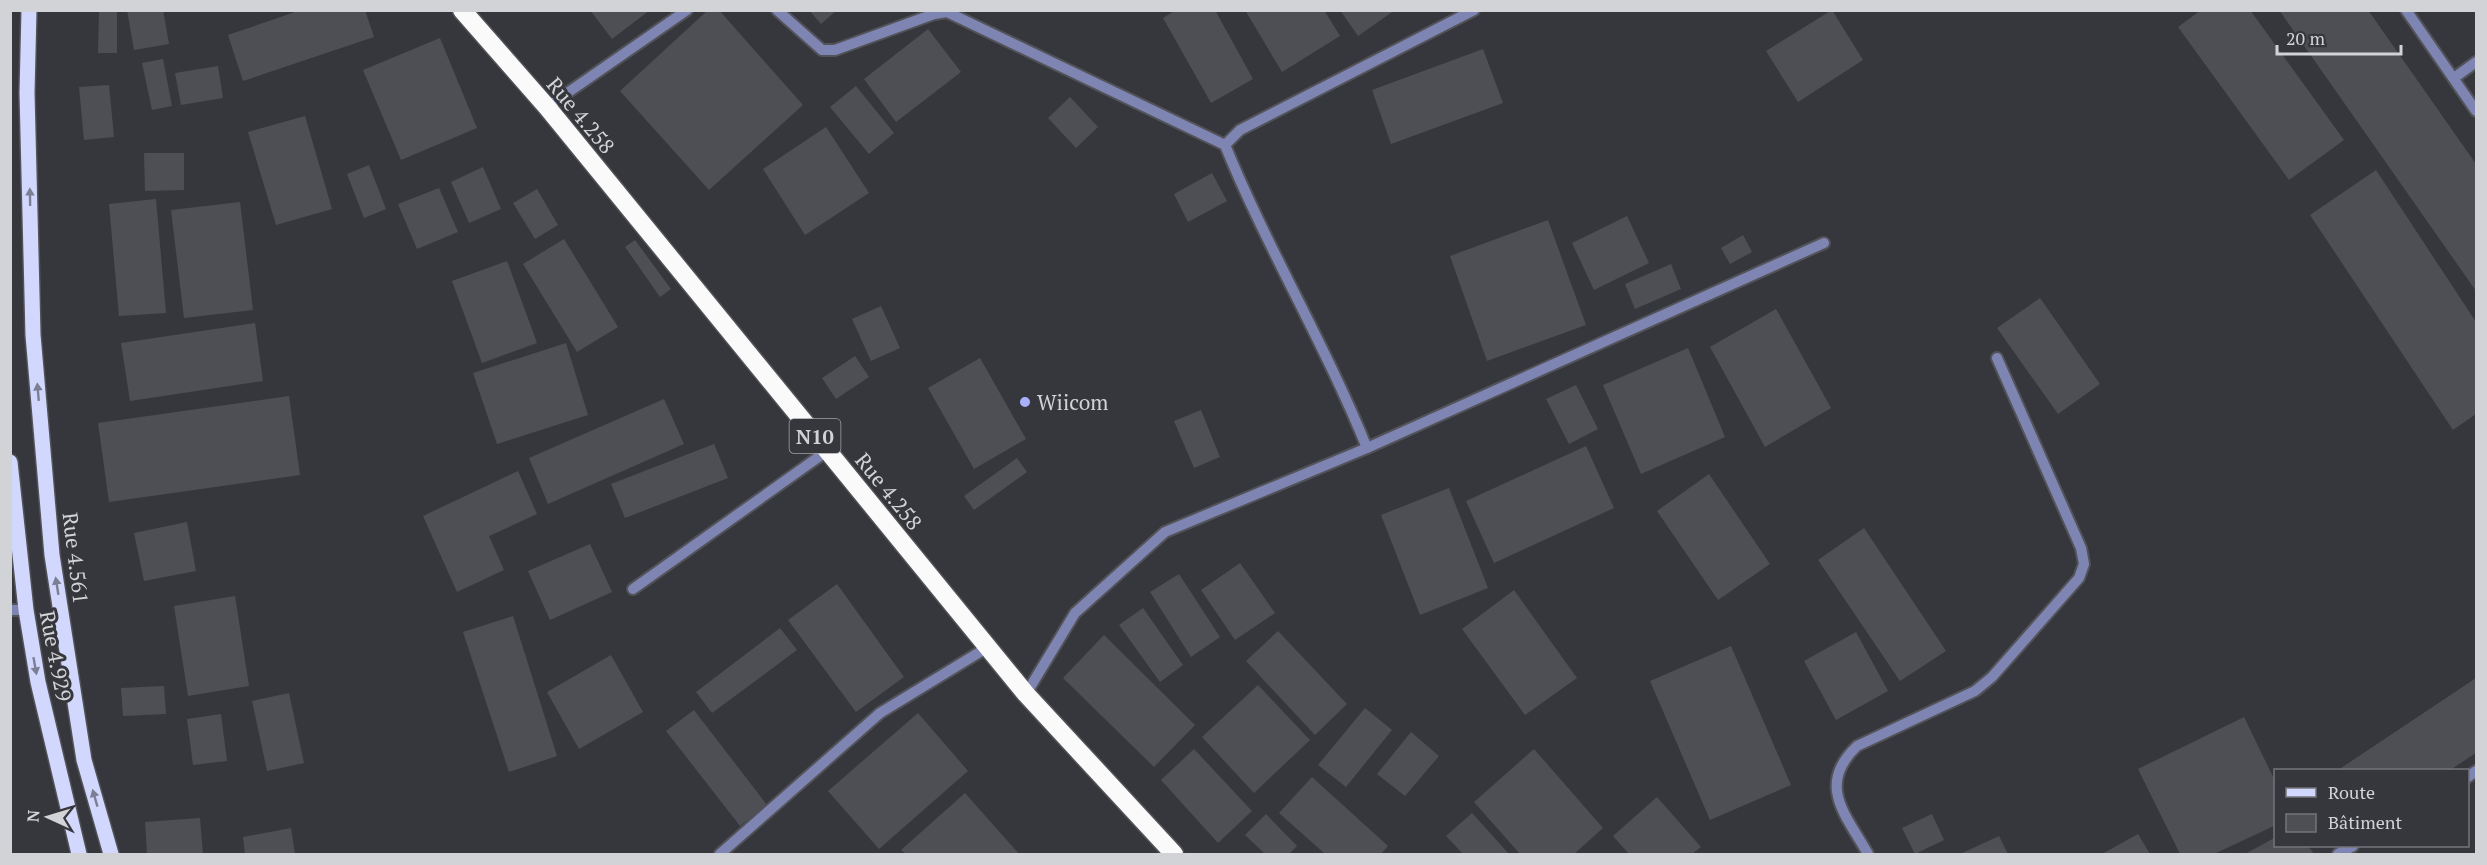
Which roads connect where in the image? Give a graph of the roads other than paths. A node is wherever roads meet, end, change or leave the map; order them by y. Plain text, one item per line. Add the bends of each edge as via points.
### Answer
1 (29, 10) edge
2 (687, 10) edge
3 (777, 10) edge
4 (1474, 10) edge
5 (2406, 10) edge
6 (468, 13) edge
7 (2476, 62) edge
8 (2454, 78) junction
9 (547, 107) junction
10 (2476, 111) edge
11 (1225, 145) junction
12 (1824, 243) dead end
13 (1997, 358) dead end
14 (1367, 448) junction
15 (827, 451) junction
16 (10, 462) edge
17 (633, 589) dead end
18 (18, 610) edge
19 (988, 647) junction
20 (1026, 694) junction
21 (2351, 847) edge
22 (79, 855) edge
23 (111, 855) edge
24 (720, 855) edge
25 (1174, 855) edge
26 (1868, 855) edge
27 (2338, 855) edge

23 -> 1 main road, Rue 4.561 via 84,760 52,555 33,335
2 - 9 street
3 - 11 street via 822,50 835,50 947,12
4 - 11 street via 1240,130
5 - 8 street
6 - 9 highway, Rue 4.258 / N10
7 - 8 street
8 - 10 street
9 - 15 highway, Rue 4.258 / N10
11 - 14 street via 1276,260 1346,396
12 - 14 street
13 - 26 street via 2084,564 2079,578 1984,684 1857,746 1842,760 1835,783 1840,804
14 - 20 street via 1165,532 1076,613
15 - 17 street
15 - 19 highway, Rue 4.258 / N10
16 - 18 main road, Rue 4.929
18 -> 22 main road, Rue 4.929
19 - 20 highway, Rue 4.258 / N10
19 - 24 street via 880,713
20 - 25 highway, Rue 4.258 / N10
21 - 27 street

